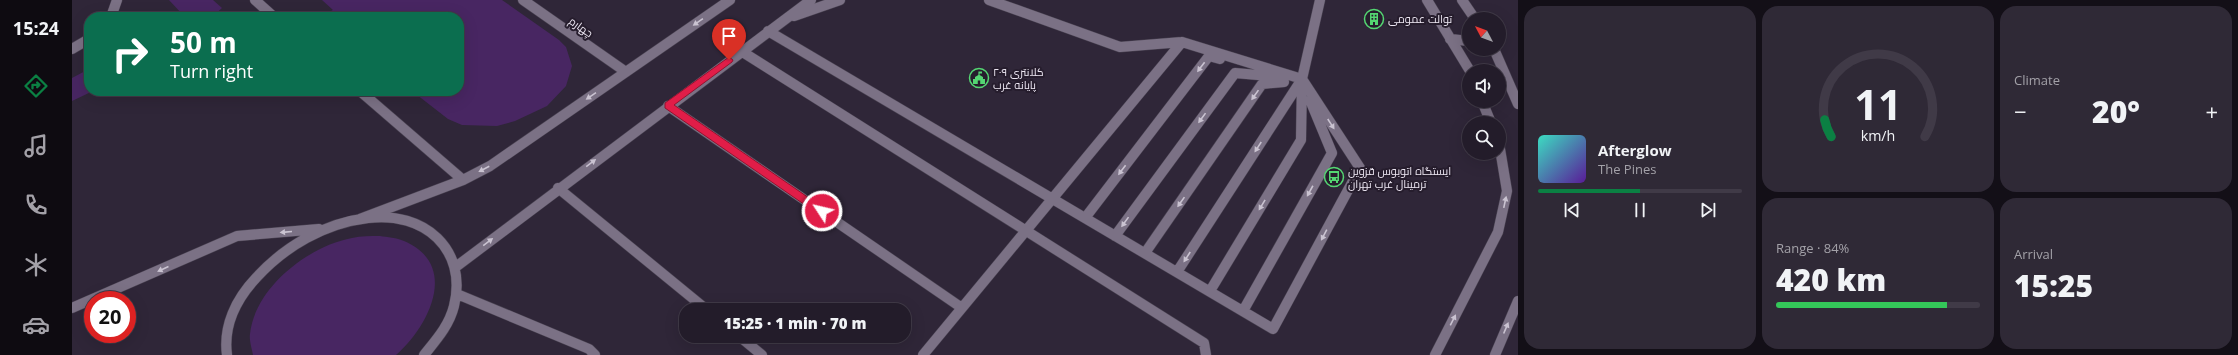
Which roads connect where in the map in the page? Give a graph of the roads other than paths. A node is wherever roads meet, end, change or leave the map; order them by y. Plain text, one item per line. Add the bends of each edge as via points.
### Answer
1 (117, 0) edge
2 (255, 0) edge
3 (523, 0) edge
4 (730, 0) edge
5 (811, 0) edge
6 (840, 0) edge
7 (989, 0) edge
8 (1320, 0) edge
9 (1426, 0) edge
10 (1462, 0) edge
11 (113, 12) edge
12 (268, 12) edge
13 (1470, 12) edge
14 (783, 20) junction
15 (768, 31) junction
16 (1450, 39) junction
17 (1462, 40) edge
18 (84, 42) edge
19 (1182, 42) junction
20 (72, 50) edge
21 (741, 51) junction
22 (1497, 56) edge
23 (1466, 64) edge
24 (626, 72) junction
25 (1302, 79) junction
26 (366, 96) edge
27 (1518, 104) edge
28 (668, 106) junction
29 (1502, 160) edge
30 (463, 180) junction
31 (558, 188) junction
32 (1052, 199) junction
33 (1085, 218) junction
34 (360, 219) junction
35 (325, 229) junction
36 (1026, 230) junction
37 (1115, 236) junction
38 (1145, 253) junction
39 (456, 266) junction
40 (1177, 272) junction
41 (1210, 291) junction
42 (457, 294) junction
43 (1518, 301) edge
44 (698, 303) edge
45 (72, 308) edge
46 (962, 308) junction
47 (1243, 311) junction
48 (747, 343) edge
49 (227, 355) edge
50 (424, 355) edge
51 (595, 355) edge
52 (762, 355) edge
53 (923, 355) edge
54 (1206, 355) edge
55 (1435, 355) edge
56 (1495, 355) edge

1 - 11 lane
2 - 12 lane
3 - 24 lane, چهارم
4 -> 24 lane
5 - 14 lane
6 - 14 lane
7 - 19 lane via 1120,47
8 - 25 lane
9 - 16 lane
10 - 13 lane
14 - 15 lane
15 - 21 lane
15 - 32 lane
16 - 17 lane
16 - 23 lane
18 - 20 lane
19 - 25 lane
19 - 32 lane
21 - 28 lane
21 - 36 lane
22 - 27 lane
24 -> 30 lane via 490,166
25 -> 33 lane via 1209,56
25 -> 37 lane via 1234,73
25 -> 38 lane via 1262,84
25 -> 40 lane
25 -> 41 lane via 1301,140
25 -> 47 lane via 1332,153
25 -> 47 lane via 1360,168 1273,329
26 - 30 lane
31 -> 28 lane
28 - 46 lane
55 -> 29 lane via 1498,232 1507,191
30 - 34 lane
39 -> 31 lane
31 - 44 lane
32 - 33 lane
32 - 36 lane
33 - 37 lane
34 - 35 lane
34 - 39 lane via 394,218 423,226 444,242
35 -> 45 lane via 237,236
35 - 49 lane via 290,247 260,272 238,302 226,334
36 - 46 lane
36 - 54 lane via 1204,343
37 - 38 lane
38 - 40 lane
39 - 42 lane
40 - 41 lane
41 - 47 lane
42 - 50 lane via 446,326
42 - 51 lane via 589,349
56 -> 43 lane
46 - 53 lane
48 - 52 lane

